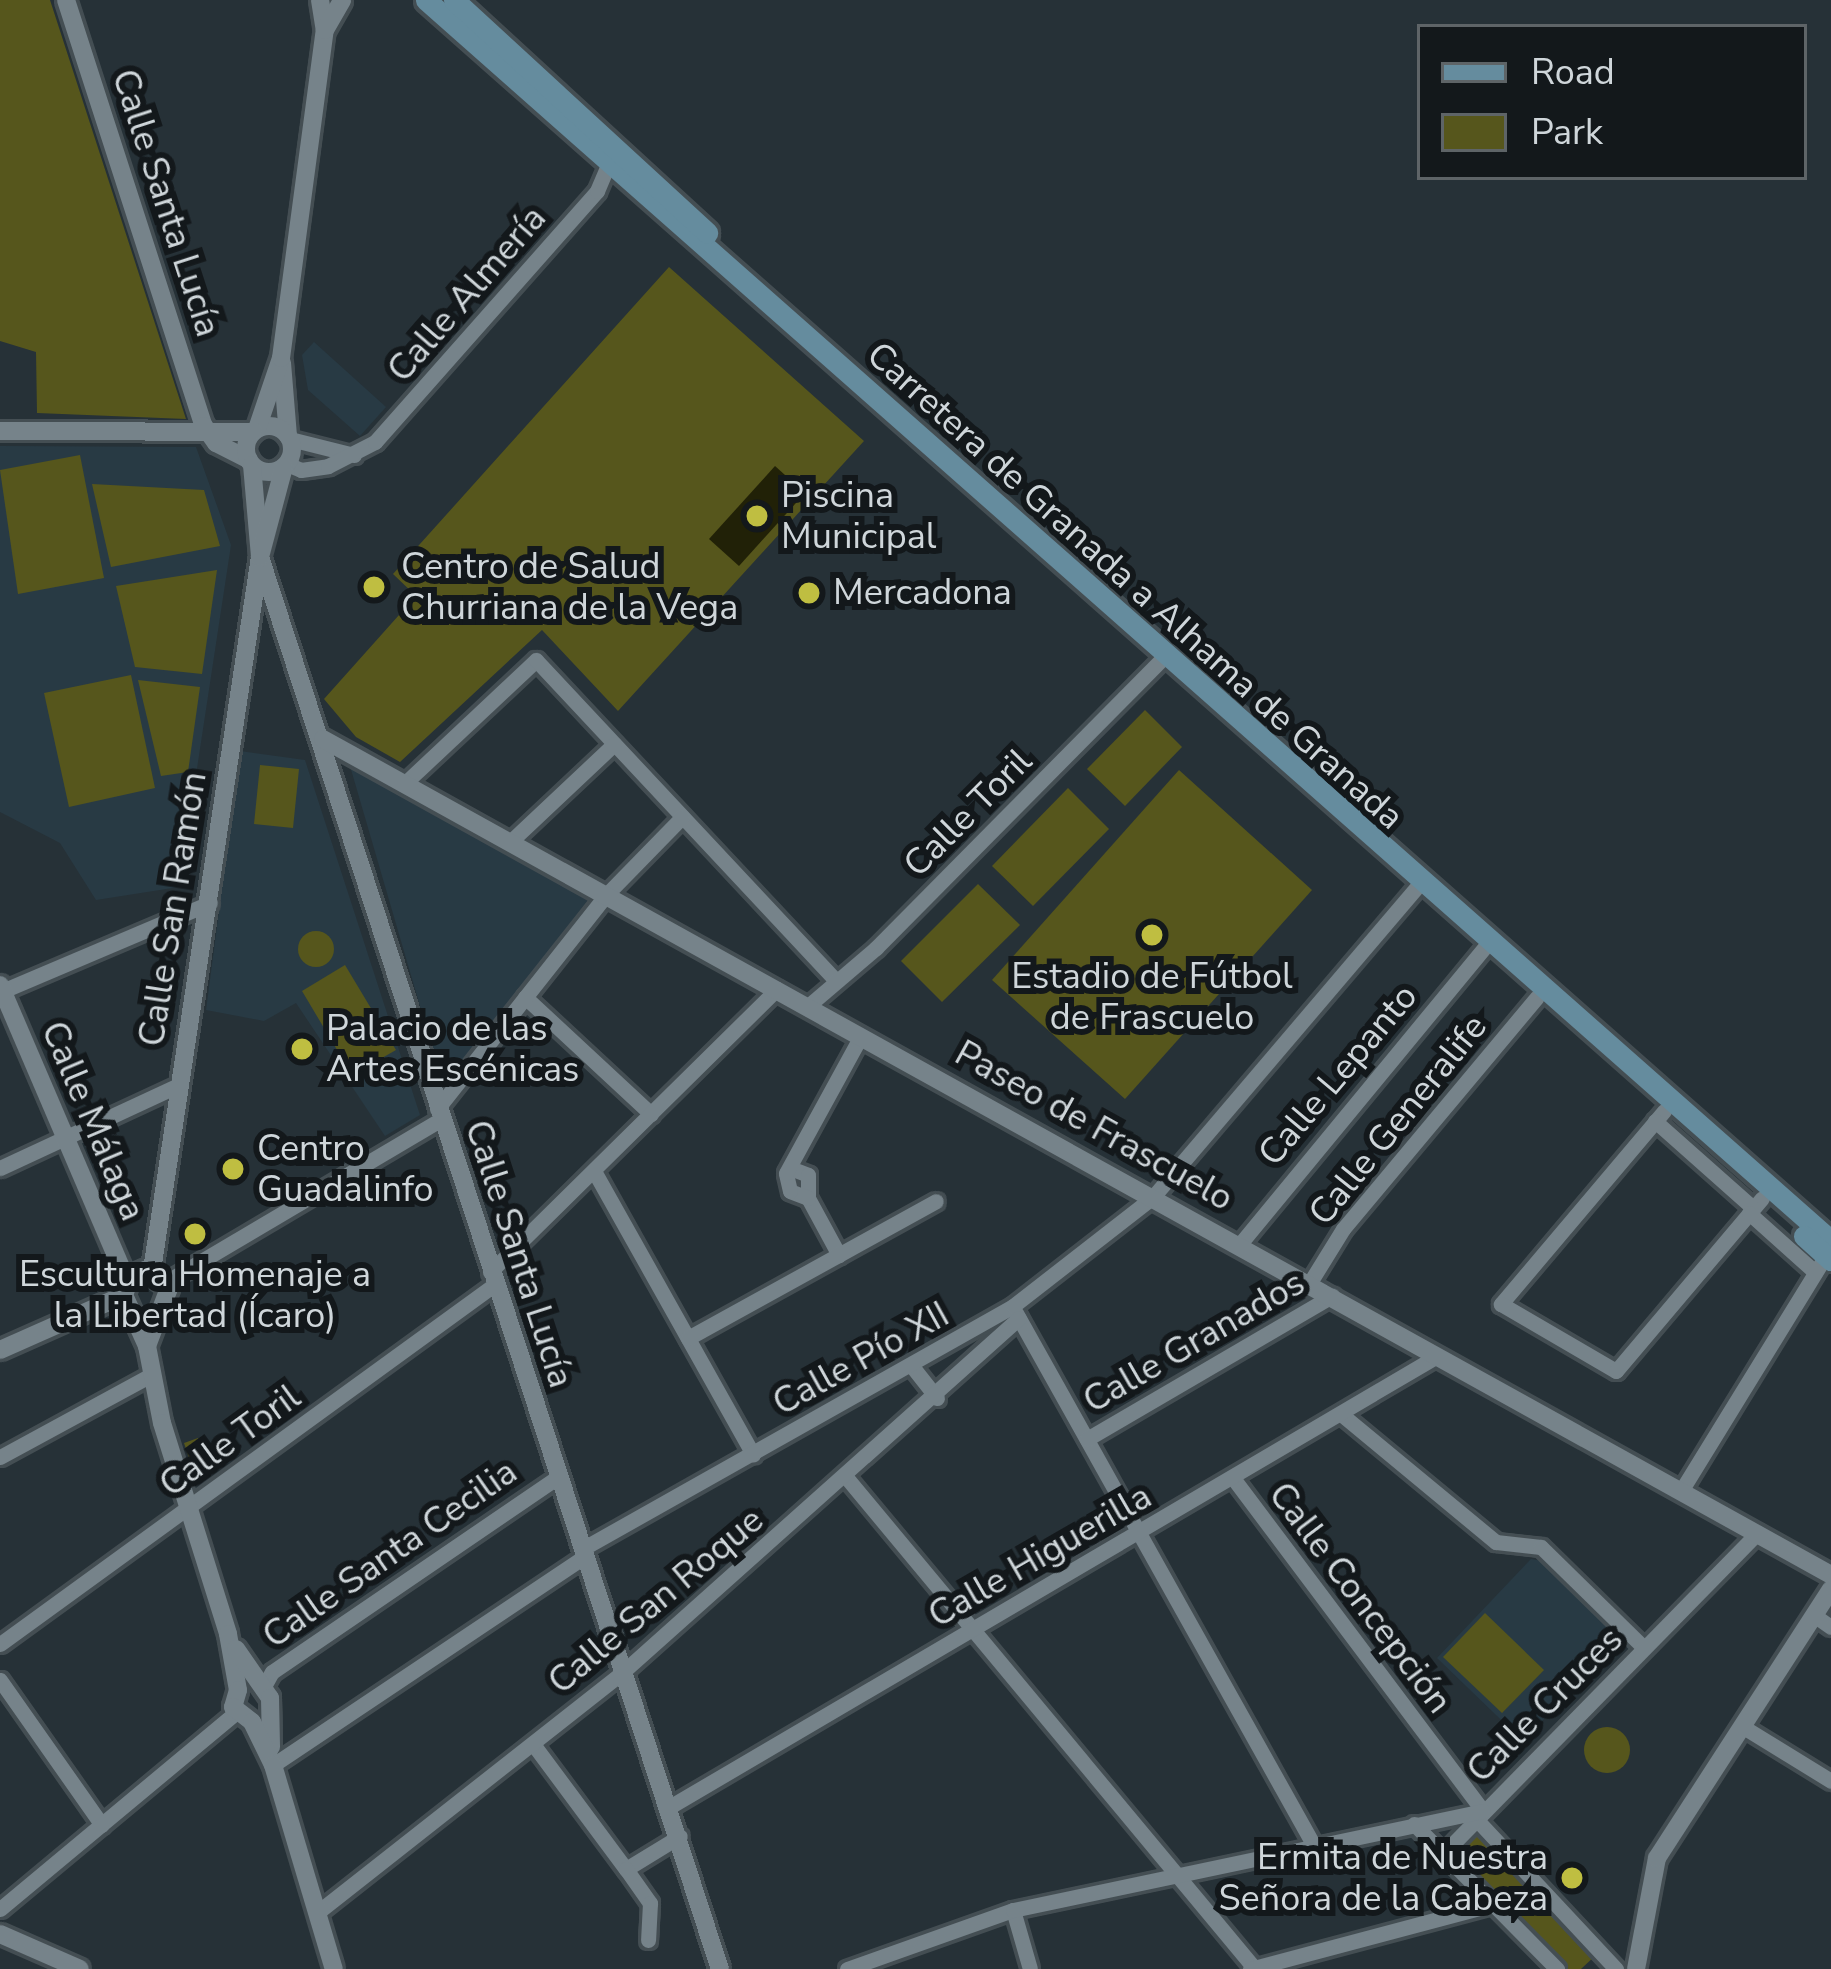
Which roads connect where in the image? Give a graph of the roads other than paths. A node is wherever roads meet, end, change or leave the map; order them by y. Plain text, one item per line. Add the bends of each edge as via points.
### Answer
1 (65, 0) edge
2 (320, 0) edge
3 (342, 0) edge
4 (426, 0) edge
5 (454, 0) edge
6 (325, 30) junction
7 (609, 163) junction
8 (772, 304) junction
9 (281, 358) junction
10 (204, 426) junction
11 (0, 431) edge
12 (255, 431) junction
13 (289, 437) junction
14 (357, 456) junction
15 (250, 462) junction
16 (286, 465) junction
17 (260, 557) junction
18 (1165, 656) junction
19 (323, 739) junction
20 (614, 744) junction
21 (404, 784) junction
22 (682, 818) junction
23 (510, 842) junction
24 (1419, 885) junction
25 (606, 895) junction
26 (210, 903) junction
27 (1454, 916) junction
28 (1484, 948) junction
29 (836, 981) junction
30 (777, 989) junction
31 (1, 990) edge
32 (1537, 997) junction
33 (525, 998) junction
34 (808, 1006) junction
35 (861, 1036) junction
36 (179, 1085) junction
37 (438, 1114) junction
38 (651, 1114) junction
39 (1660, 1116) junction
40 (61, 1139) junction
41 (1715, 1140) junction
42 (0, 1168) edge
43 (594, 1171) junction
44 (1153, 1197) junction
45 (936, 1201) dead end
46 (1755, 1206) junction
47 (1240, 1244) junction
48 (839, 1255) junction
49 (1826, 1257) edge
50 (159, 1276) junction
51 (492, 1279) junction
52 (1310, 1284) junction
53 (128, 1296) junction
54 (1332, 1296) junction
55 (157, 1312) junction
56 (1016, 1312) junction
57 (688, 1338) junction
58 (147, 1346) junction
59 (0, 1351) edge
60 (1437, 1356) junction
61 (911, 1365) junction
62 (151, 1375) junction
63 (937, 1398) junction
64 (1341, 1414) junction
65 (1087, 1439) junction
66 (753, 1454) junction
67 (0, 1457) edge
68 (558, 1477) junction
69 (846, 1478) junction
70 (1232, 1478) junction
71 (1682, 1491) junction
72 (187, 1510) junction
73 (1139, 1533) junction
74 (1757, 1533) junction
75 (583, 1553) junction
76 (1831, 1576) edge
77 (1831, 1588) edge
78 (1823, 1621) edge
79 (974, 1630) junction
80 (228, 1634) junction
81 (0, 1644) edge
82 (1644, 1648) junction
83 (625, 1670) junction
84 (0, 1680) edge
85 (261, 1687) junction
86 (238, 1690) junction
87 (251, 1717) junction
88 (1745, 1727) junction
89 (533, 1744) junction
90 (273, 1766) junction
91 (1831, 1781) edge
92 (671, 1806) junction
93 (1480, 1816) junction
94 (1414, 1824) junction
95 (102, 1825) junction
96 (680, 1836) junction
97 (1313, 1844) junction
98 (1444, 1853) junction
99 (626, 1869) junction
100 (1177, 1874) junction
101 (1494, 1904) junction
102 (0, 1909) edge
103 (1013, 1910) junction
104 (318, 1912) junction
105 (0, 1934) edge
106 (648, 1940) dead end
107 (80, 1969) edge
108 (334, 1969) edge
109 (720, 1969) edge
110 (847, 1969) edge
111 (1030, 1969) edge
112 (1253, 1969) edge
113 (1557, 1969) edge
114 (1616, 1969) edge
115 (1637, 1969) edge

1 - 10 street, Calle Santa Lucía
2 - 6 street
3 - 6 street
4 - 7 main road, Carretera de Granada a Alhama de Granada
5 - 8 main road, Carretera de Granada a Alhama de Granada via 640,169
6 - 9 street
7 - 8 main road, Carretera de Granada a Alhama de Granada
7 - 14 street, Calle Almería via 597,191
8 - 18 main road, Carretera de Granada a Alhama de Granada
9 - 12 street
9 - 13 street
10 - 11 street
10 - 12 street
10 - 15 street
12 - 13 street
12 - 15 street, Calle San Ramón
13 - 14 street
13 - 16 street, Calle San Ramón
14 - 16 street, Calle Almería via 301,470
15 - 16 street via 267,472
15 - 17 street, Calle San Ramón
16 - 17 street, Calle San Ramón
17 - 19 street, Calle Santa Lucía
17 - 26 street, Calle San Ramón
18 - 24 main road, Carretera de Granada a Alhama de Granada
18 - 29 street, Calle Toril
19 - 21 street, Paseo de Frascuelo
19 - 37 street, Calle Santa Lucía
20 - 21 street via 536,660
20 - 22 street
20 - 23 street
21 - 23 street, Paseo de Frascuelo
22 - 25 street
22 - 29 street
23 - 25 street, Paseo de Frascuelo
24 - 27 main road, Carretera de Granada a Alhama de Granada
24 - 44 street, Calle Pío XII
25 - 30 street, Paseo de Frascuelo
25 - 33 street
26 - 31 street
26 - 36 street, Calle San Ramón
27 - 28 main road, Carretera de Granada a Alhama de Granada
27 - 41 main road, Carretera de Granada a Alhama de Granada
28 - 32 main road, Carretera de Granada a Alhama de Granada
28 - 47 street, Calle Lepanto
29 - 34 street, Calle Toril
30 - 34 street, Paseo de Frascuelo
30 - 38 street, Calle Toril
31 - 40 street, Calle Málaga
32 - 39 main road, Carretera de Granada a Alhama de Granada
32 - 52 street, Calle Generalife via 1343,1229
33 - 37 street
33 - 38 street
34 - 35 street, Paseo de Frascuelo
35 - 44 street, Paseo de Frascuelo
35 - 48 street via 790,1168 790,1192 808,1198
36 - 40 street
36 - 50 street, Calle San Ramón
37 - 50 street
37 - 51 street, Calle Santa Lucía
38 - 43 street, Calle Toril
39 - 41 main road
39 - 46 main road, Carretera de Granada a Alhama de Granada
39 - 46 street via 1501,1304 1616,1371
40 - 42 street
40 - 53 street, Calle Málaga
41 - 49 main road, Carretera de Granada a Alhama de Granada
43 - 51 street, Calle Toril
43 - 57 street
44 - 47 street, Paseo de Frascuelo
44 - 56 street, Calle Pío XII
45 - 48 street
46 - 49 main road, Carretera de Granada a Alhama de Granada
47 - 52 street, Paseo de Frascuelo
48 - 57 street
49 - 71 street
50 - 53 street
50 - 55 street, Calle San Ramón via 169,1295
51 - 68 street, Calle Santa Lucía
51 - 72 street, Calle Toril
52 - 54 street, Paseo de Frascuelo
53 - 55 street
53 - 58 street
53 - 59 street
54 - 60 street, Paseo de Frascuelo
54 - 65 street, Calle Granados
55 - 58 street
56 - 61 street, Calle Pío XII
56 - 63 street, Calle San Roque
56 - 65 street
57 - 66 street
58 - 62 street
60 - 64 street, Calle Higuerilla
60 - 71 street, Paseo de Frascuelo
61 - 63 street
61 - 66 street, Calle Pío XII
62 - 67 street
62 - 72 street
63 - 69 street, Calle San Roque
64 - 70 street, Calle Higuerilla
64 - 82 street via 1496,1542 1541,1547
65 - 73 street
66 - 75 street, Calle Pío XII
68 - 75 street, Calle Santa Lucía
68 - 85 street, Calle Santa Cecilia
69 - 79 street
69 - 83 street, Calle San Roque
70 - 73 street, Calle Higuerilla
70 - 93 street, Calle Concepción
71 - 74 street, Paseo de Frascuelo
72 - 80 street
72 - 81 street, Calle Toril
73 - 79 street, Calle Higuerilla
73 - 97 street
74 - 76 street, Paseo de Frascuelo
74 - 82 street, Calle Cruces
75 - 83 street, Calle Santa Lucía
75 - 90 street, Calle Pío XII
77 - 78 street
78 - 88 street
79 - 92 street, Calle Higuerilla
79 - 100 street
80 - 85 street
80 - 86 street
82 - 93 street, Calle Cruces
83 - 89 street, Calle San Roque
83 - 92 street, Calle Santa Lucía
84 - 95 street
85 - 86 street
85 - 87 street
86 - 87 street
87 - 90 street
87 - 95 street
88 - 91 street
88 - 115 street via 1658,1858
89 - 99 street
89 - 104 street, Calle San Roque
90 - 104 street
92 - 96 street, Calle Santa Lucía
93 - 94 street, Calle Cruces
93 - 98 street
93 - 114 street, Calle Concepción
94 - 97 street, Calle Cruces
94 - 98 street
95 - 102 street
96 - 99 street
96 - 109 street, Calle Santa Lucía
97 - 100 street, Calle Cruces
98 - 101 street
99 - 106 street via 650,1904
100 - 103 street, Calle Cruces
100 - 112 street
101 - 112 street
101 - 113 street
103 - 110 street, Calle Cruces
103 - 111 street
104 - 108 street
105 - 107 street

